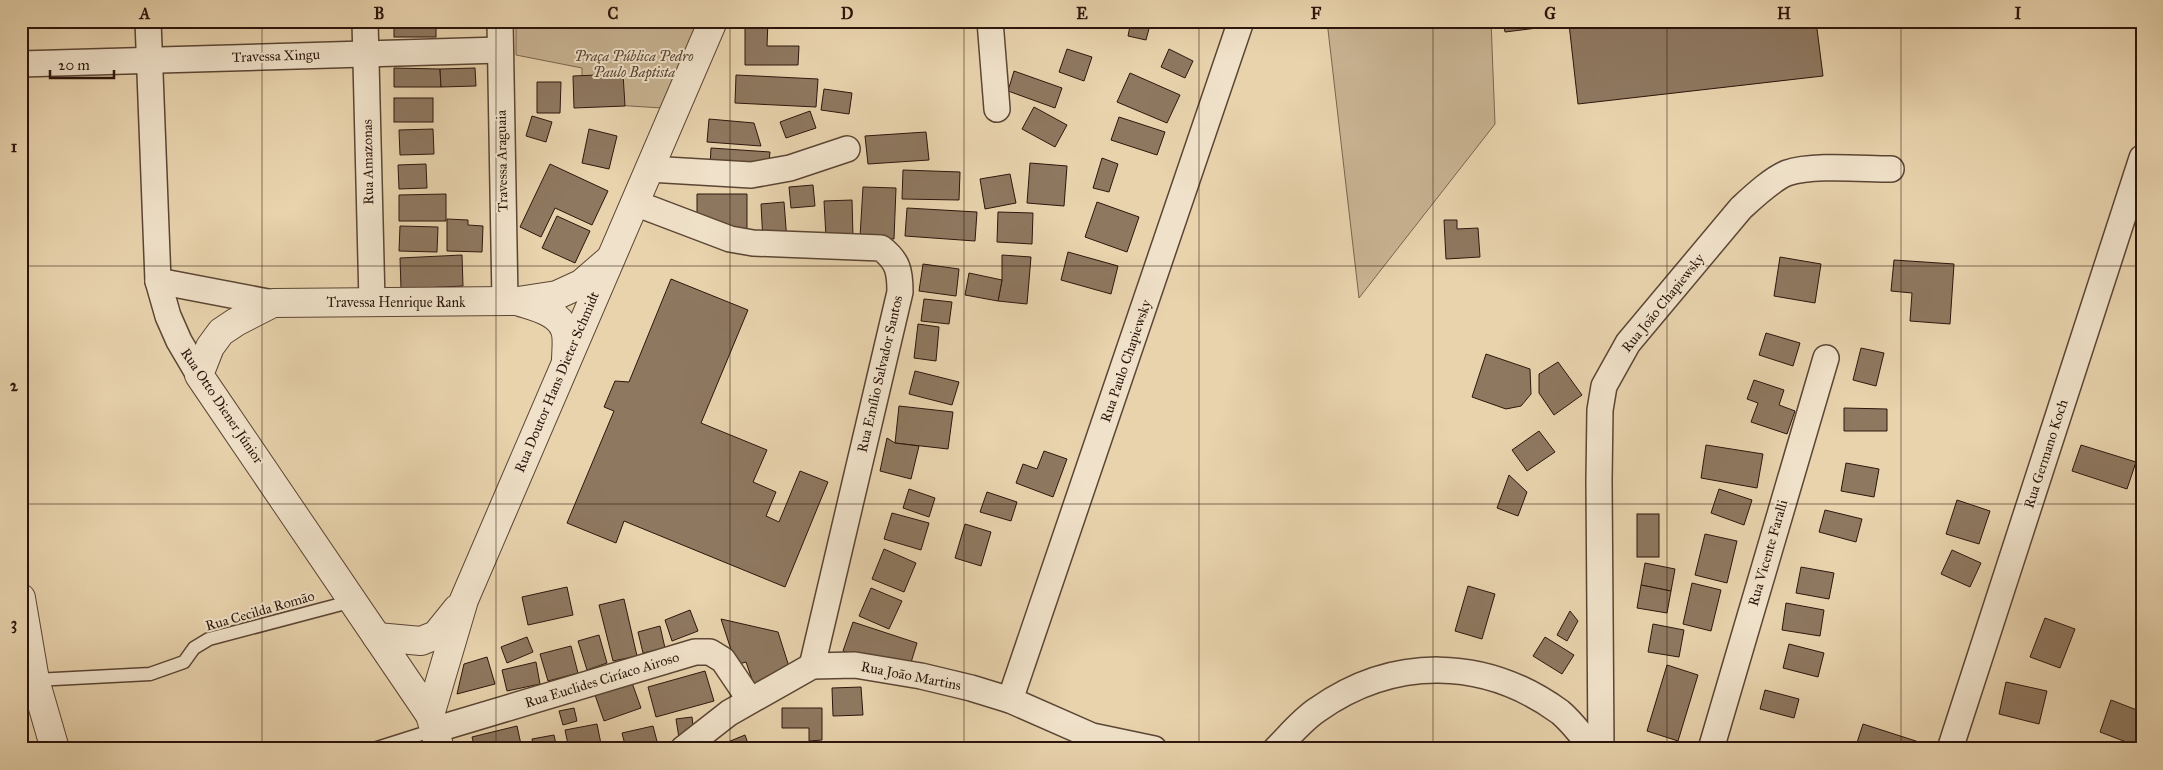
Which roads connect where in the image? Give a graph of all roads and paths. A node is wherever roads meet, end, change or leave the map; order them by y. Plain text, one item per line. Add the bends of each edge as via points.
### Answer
1 (148, 21) edge
2 (365, 21) edge
3 (500, 21) edge
4 (713, 21) edge
5 (990, 21) edge
6 (1241, 21) edge
7 (500, 50) junction
8 (366, 54) junction
9 (149, 60) junction
10 (21, 64) edge
11 (997, 109) dead end
12 (848, 148) dead end
13 (2142, 158) edge
14 (649, 169) junction
15 (1891, 169) dead end
16 (635, 203) junction
17 (610, 258) junction
18 (158, 281) junction
19 (511, 301) junction
20 (273, 302) junction
21 (372, 302) junction
22 (1826, 358) dead end
23 (566, 362) junction
24 (199, 375) junction
25 (21, 598) edge
26 (464, 600) junction
27 (353, 601) junction
28 (377, 638) junction
29 (812, 666) junction
30 (35, 680) junction
31 (750, 700) junction
32 (1010, 700) junction
33 (434, 731) edge
34 (1098, 742) edge
35 (55, 749) edge
36 (374, 749) edge
37 (683, 749) edge
38 (1154, 749) edge
39 (1276, 749) edge
40 (1593, 749) edge
41 (1600, 749) edge
42 (1710, 749) edge
43 (1950, 749) edge

1 - 9 street, Rua Otto Diener Júnior
2 - 8 street, Rua Amazonas
3 - 7 street, Travessa Araguaia
4 - 14 street, Rua Doutor Hans Dieter Schmidt
5 - 11 street
6 - 32 street, Rua Paulo Chapiewsky
7 - 8 street, Travessa Xingu
7 - 19 street, Travessa Araguaia
8 - 9 street, Travessa Xingu
8 - 21 street, Rua Amazonas
9 - 10 street, Travessa Xingu
9 - 18 street, Rua Otto Diener Júnior
12 - 14 street via 790,168 751,175
13 - 43 street, Rua Germano Koch
14 - 16 street, Rua Doutor Hans Dieter Schmidt
15 - 41 street, Rua João Chapiewsky via 1810,169 1787,173 1761,190 1741,208 1628,343 1614,365 1604,386 1599,438
16 - 17 street, Rua Doutor Hans Dieter Schmidt
16 - 29 street, Rua Emílio Salvador Santos via 730,239 753,243 881,248 893,257 900,275 900,292
17 - 19 street, Travessa Henrique Rank via 581,284 557,295
17 - 23 street, Rua Doutor Hans Dieter Schmidt
18 - 20 street, Travessa Henrique Rank
18 - 24 street, Rua Otto Diener Júnior via 168,316
19 - 21 street, Travessa Henrique Rank
19 - 23 street, Travessa Henrique Rank via 547,311 558,319 565,330
20 - 21 street, Travessa Henrique Rank
20 - 24 street, Travessa Henrique Rank via 221,332 210,347
22 - 42 street, Rua Vicente Faralli
23 - 26 street, Rua Doutor Hans Dieter Schmidt
24 - 27 street, Rua Otto Diener Júnior
25 - 30 street
26 - 28 street via 436,635 421,641
26 - 33 street, Rua Doutor Hans Dieter Schmidt
27 - 28 street, Rua Otto Diener Júnior
27 - 30 lane, Rua Cecilda Romão via 208,639 194,648 184,662 150,674
28 - 33 street, Rua Otto Diener Júnior
29 - 31 street, Rua João Martins
29 - 32 street, Rua João Martins via 855,665 921,676
30 - 35 street
31 - 33 street, Rua Euclides Ciríaco Airoso via 724,660 710,652 695,652
31 - 37 street, Rua João Martins
32 - 34 street, Rua João Martins
33 - 36 lane
34 - 38 street, Rua João Martins
39 - 40 street via 1316,710 1359,686 1401,672 1439,669 1480,675 1523,690 1561,713

